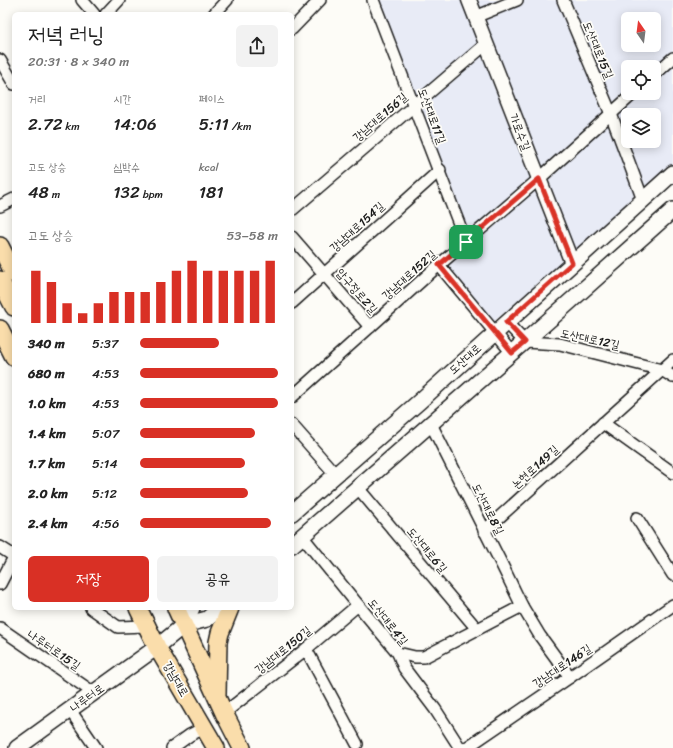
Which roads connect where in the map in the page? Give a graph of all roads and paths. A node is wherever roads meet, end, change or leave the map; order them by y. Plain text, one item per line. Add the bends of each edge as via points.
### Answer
1 (82, 0) edge
2 (119, 0) edge
3 (227, 0) edge
4 (320, 0) edge
5 (373, 0) edge
6 (469, 0) edge
7 (517, 0) edge
8 (563, 0) edge
9 (92, 12) edge
10 (108, 12) edge
11 (216, 12) edge
12 (476, 17) junction
13 (294, 27) edge
14 (486, 44) junction
15 (673, 58) edge
16 (0, 60) edge
17 (661, 69) edge
18 (12, 81) edge
19 (626, 100) edge
20 (414, 105) junction
21 (611, 114) junction
22 (440, 170) junction
23 (673, 173) edge
24 (539, 179) junction
25 (12, 200) edge
26 (643, 200) junction
27 (0, 206) edge
28 (294, 208) edge
29 (671, 214) edge
30 (294, 239) edge
31 (466, 242) junction
32 (0, 246) edge
33 (572, 263) junction
34 (439, 265) junction
35 (12, 270) edge
36 (325, 274) junction
37 (0, 280) edge
38 (294, 301) edge
39 (12, 303) edge
40 (506, 322) junction
41 (370, 327) junction
42 (0, 329) edge
43 (495, 333) junction
44 (525, 342) junction
45 (12, 353) edge
46 (512, 353) junction
47 (673, 360) edge
48 (662, 370) junction
49 (673, 377) edge
50 (294, 395) edge
51 (603, 423) junction
52 (431, 424) junction
53 (294, 427) edge
54 (673, 473) edge
55 (336, 475) junction
56 (358, 488) junction
57 (294, 511) edge
58 (636, 518) dead end
59 (484, 530) junction
60 (297, 541) edge
61 (0, 547) edge
62 (12, 555) edge
63 (12, 560) edge
64 (673, 575) edge
65 (0, 584) edge
66 (673, 604) edge
67 (358, 605) junction
68 (522, 606) junction
69 (94, 610) edge
70 (139, 610) edge
71 (177, 610) edge
72 (191, 610) edge
73 (218, 610) edge
74 (229, 610) edge
75 (184, 625) junction
76 (148, 626) junction
77 (0, 628) edge
78 (476, 629) junction
79 (157, 647) junction
80 (306, 649) junction
81 (398, 652) junction
82 (570, 677) junction
83 (94, 692) junction
84 (220, 706) junction
85 (70, 710) junction
86 (204, 728) junction
87 (357, 744) dead end
88 (17, 748) edge
89 (96, 748) edge
90 (172, 748) edge
91 (216, 748) edge
92 (242, 748) edge
93 (460, 748) edge
94 (466, 748) edge

1 - 9 street
2 - 10 street
3 - 11 street
4 - 13 street
5 - 20 street, 도산대로11길
6 - 12 street, 가로수길
7 - 12 street
8 - 21 street, 도산대로15길
12 - 14 street, 가로수길
14 - 20 street, 강남대로156길
14 - 24 street, 가로수길
15 - 17 street
16 - 18 street
19 - 21 street, 강남대로152길
20 - 22 street, 도산대로11길
20 - 28 street, 강남대로156길
21 - 24 street, 강남대로152길
21 - 26 street, 도산대로15길
22 - 31 street, 도산대로11길
22 - 36 street, 강남대로154길
23 - 26 main road, 도산대로
24 - 31 street, 강남대로152길
24 - 33 street, 가로수길
25 - 27 street
26 - 33 main road, 도산대로
29 - 44 main road
30 - 36 street, 압구정로2길
31 - 34 street, 강남대로152길
32 - 35 main road
33 - 40 main road, 도산대로
34 - 41 street, 강남대로152길
34 - 43 street
36 - 38 street, 강남대로154길
36 - 41 street, 압구정로2길
37 - 39 main road
40 - 43 main road, 도산대로
40 - 44 street
41 - 50 street, 강남대로152길
42 - 45 main road
43 - 46 street
43 - 55 main road, 도산대로
44 - 46 main road
44 - 48 street, 도산대로12길 via 560,344
46 - 52 main road
47 - 48 street, 논현로149길
48 - 49 street, 도산대로12길
48 - 51 street, 논현로149길
51 - 54 street
51 - 59 street, 논현로149길
52 - 56 main road
52 - 59 street, 도산대로8길
53 - 55 street
55 - 57 main road, 도산대로
56 - 60 main road
56 - 78 street, 도산대로6길
58 - 64 street
59 - 68 street, 도산대로8길
60 - 67 street, 도산대로4길
61 - 62 street
63 - 65 street
66 - 82 street, 강남대로146길
67 - 80 street, 강남대로150길
67 - 81 street, 도산대로4길
68 - 78 street
68 - 82 street, 도산대로8길
69 - 76 street via 118,627
70 - 76 main road, 강남대로
71 - 75 main road
72 - 75 main road
73 - 75 main road via 208,619
74 - 84 main road via 218,642
75 - 79 main road
75 - 84 main road
76 - 79 main road, 강남대로
77 - 83 street, 나루터로15길
78 - 81 street via 424,657
79 - 83 main road, 나루터로
79 - 86 main road, 강남대로
80 - 84 street, 강남대로150길
80 - 87 street
81 - 93 street, 도산대로4길 via 404,668
82 - 94 street, 강남대로146길
83 - 85 main road, 나루터로
84 - 92 main road
85 - 88 main road, 나루터로
85 - 89 street
86 - 90 street
86 - 91 main road, 강남대로

